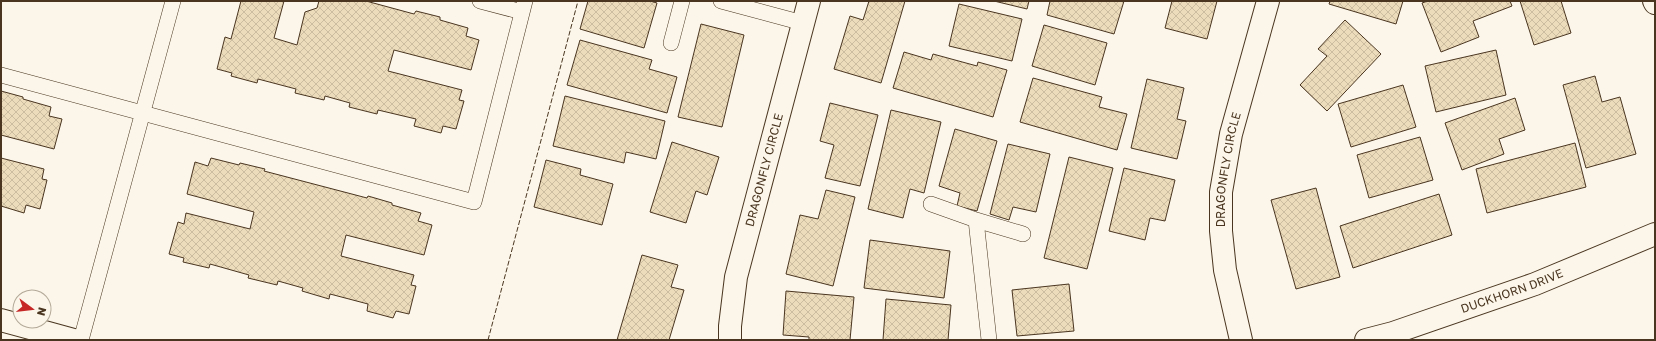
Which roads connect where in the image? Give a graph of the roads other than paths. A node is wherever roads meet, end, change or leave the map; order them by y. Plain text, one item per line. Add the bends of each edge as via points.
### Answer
1 (173, 1) edge
2 (480, 1) edge
3 (682, 1) edge
4 (721, 1) edge
5 (809, 1) edge
6 (1268, 1) edge
7 (524, 6) edge
8 (804, 23) junction
9 (671, 43) dead end
10 (1, 75) edge
11 (142, 113) junction
12 (932, 204) dead end
13 (976, 220) junction
14 (1023, 234) dead end
15 (1655, 234) edge
16 (1, 320) edge
17 (74, 340) edge
18 (81, 340) edge
19 (730, 340) edge
20 (989, 340) edge
21 (1241, 340) edge
22 (1366, 340) edge

1 - 11 lane
2 - 7 lane
3 - 9 lane
4 - 8 lane
5 - 8 street, DRAGONFLY CIRCLE
6 - 21 street, DRAGONFLY CIRCLE via 1231,134 1221,192 1225,270
7 - 11 lane via 474,202
8 - 19 street, DRAGONFLY CIRCLE via 736,277
10 - 11 lane
11 - 18 lane
12 - 13 lane
13 - 14 lane
13 - 20 lane
15 - 22 street, DUCKHORN DRIVE via 1535,284
16 - 17 street

